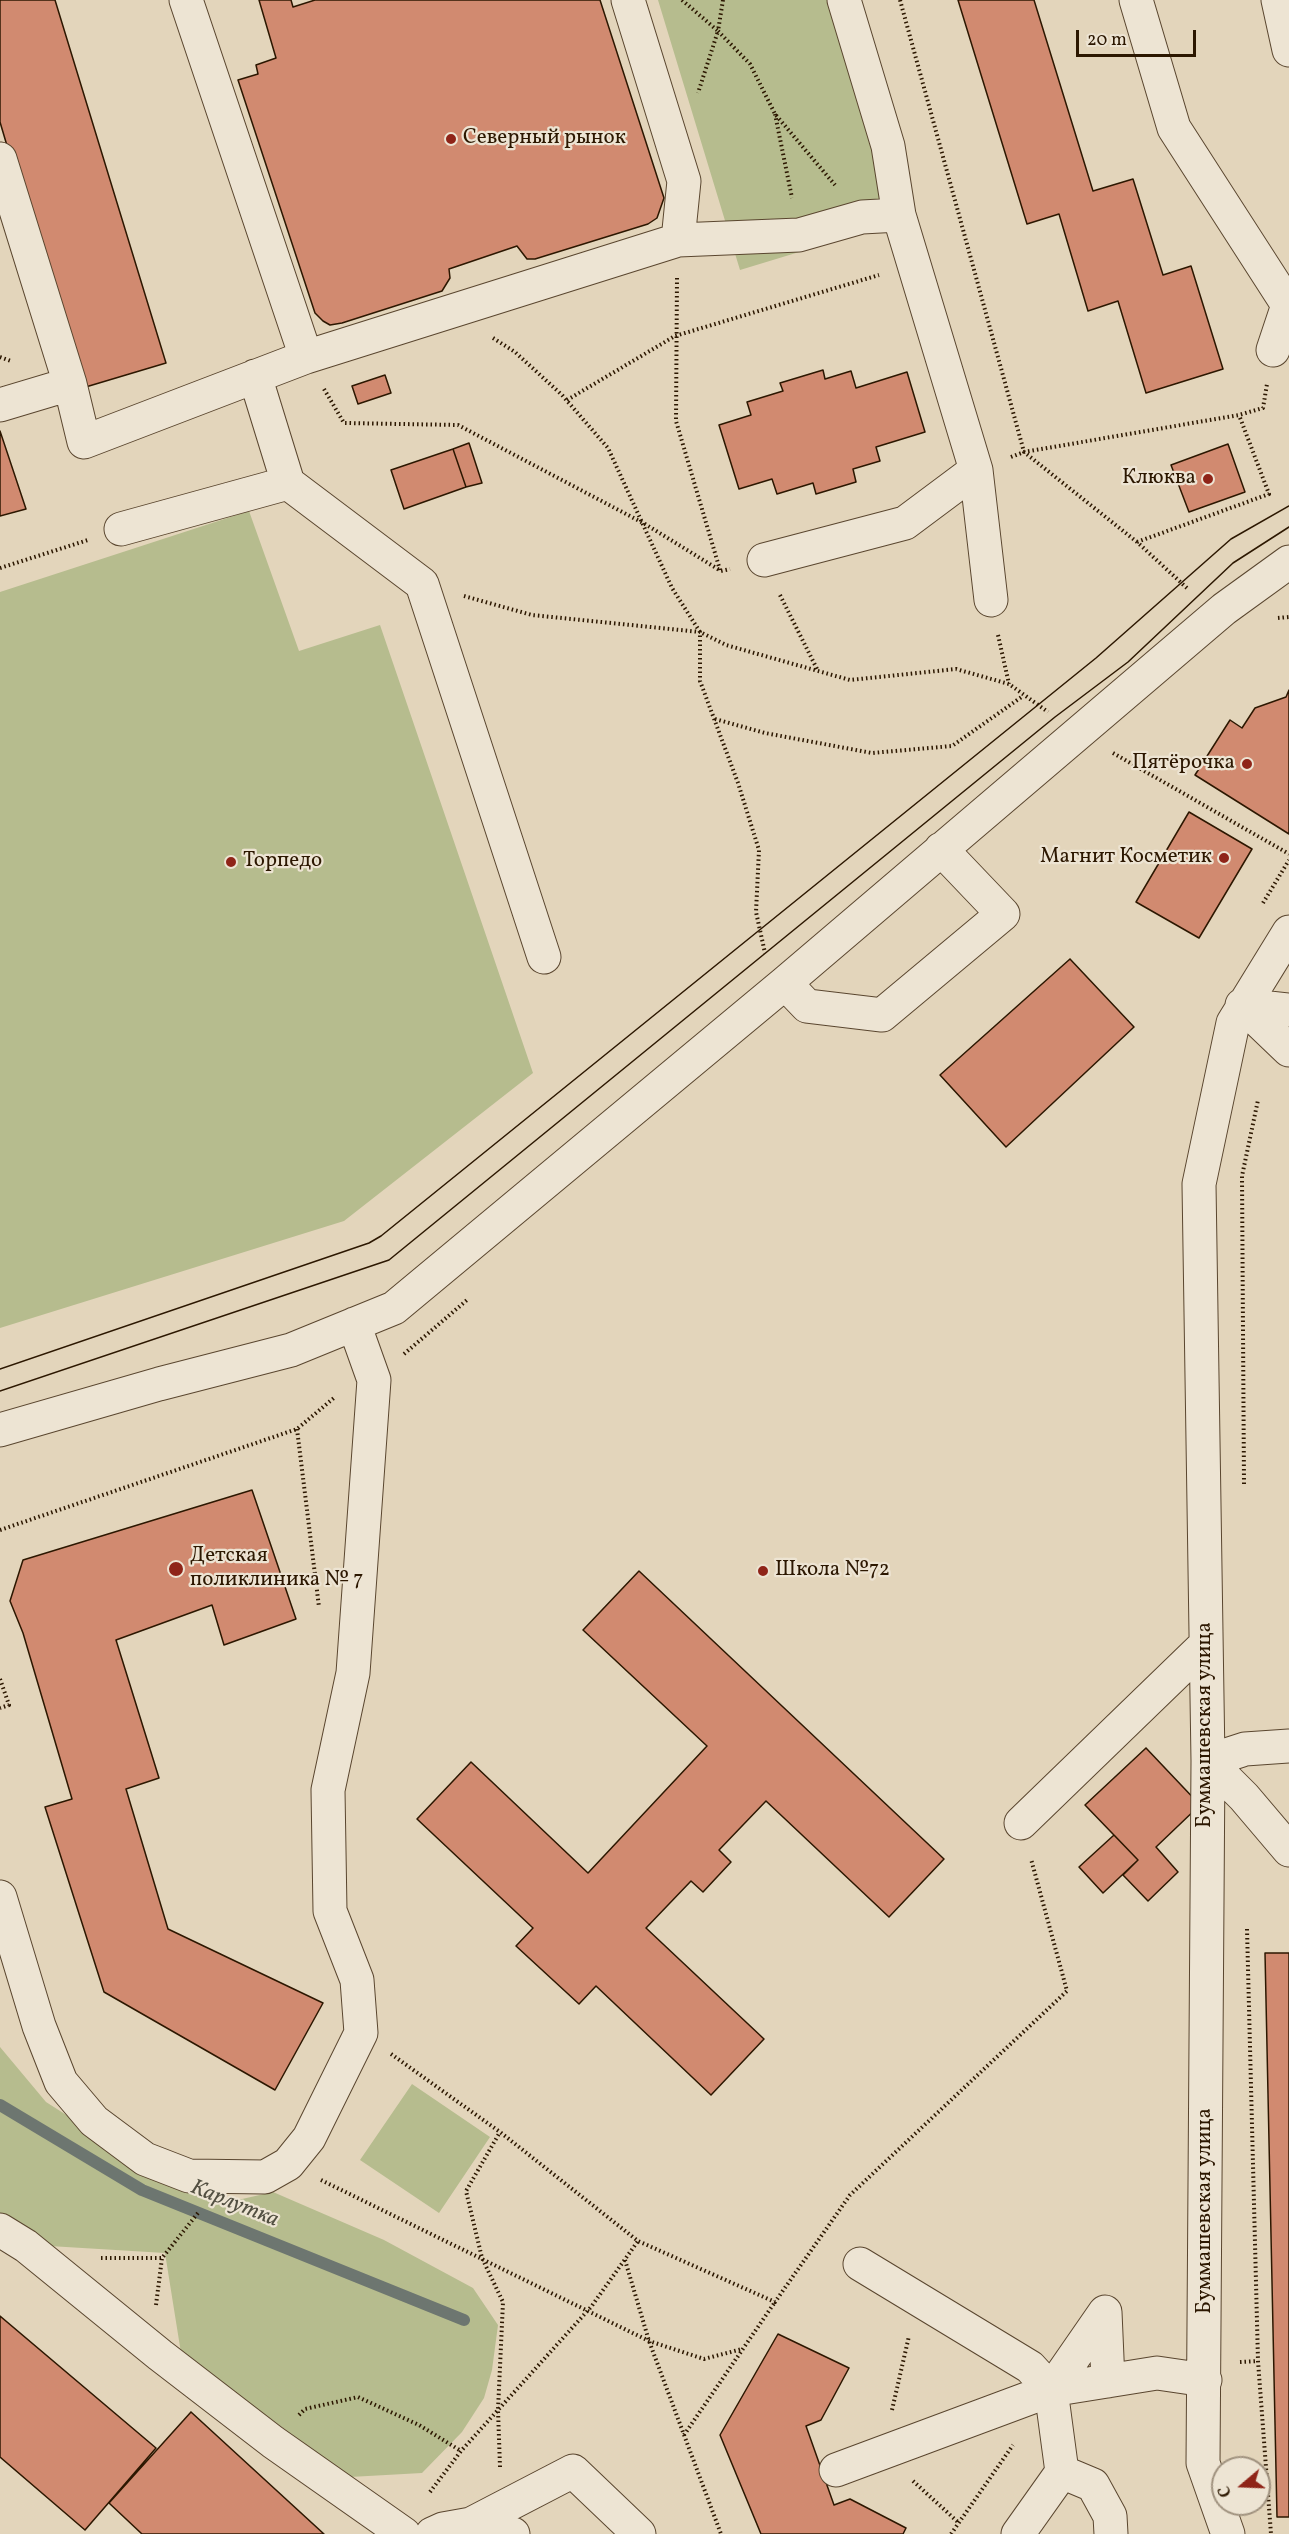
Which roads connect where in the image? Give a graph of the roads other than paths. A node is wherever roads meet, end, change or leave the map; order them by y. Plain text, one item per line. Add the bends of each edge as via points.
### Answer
1 (186, 0) edge
2 (628, 0) edge
3 (844, 0) edge
4 (1137, 0) edge
5 (1278, 0) edge
6 (1289, 50) edge
7 (0, 159) edge
8 (899, 215) junction
9 (678, 240) junction
10 (1289, 304) edge
11 (1273, 350) road end
12 (306, 357) junction
13 (255, 376) junction
14 (70, 384) junction
15 (0, 405) edge
16 (976, 470) junction
17 (288, 483) junction
18 (121, 529) road end
19 (764, 560) road end
20 (1289, 561) edge
21 (991, 600) road end
22 (941, 849) junction
23 (1289, 932) edge
24 (544, 957) dead end
25 (785, 983) junction
26 (1242, 1005) junction
27 (1289, 1010) edge
28 (1289, 1050) edge
29 (354, 1324) junction
30 (0, 1430) edge
31 (1206, 1644) junction
32 (1289, 1746) edge
33 (1208, 1761) junction
34 (1021, 1823) road end
35 (1289, 1850) edge
36 (0, 1897) edge
37 (0, 2230) edge
38 (860, 2264) dead end
39 (1205, 2380) junction
40 (1108, 2381) junction
41 (1051, 2390) junction
42 (836, 2470) dead end
43 (1062, 2472) junction
44 (507, 2520) edge
45 (404, 2534) edge
46 (432, 2534) edge
47 (639, 2534) edge
48 (1018, 2534) edge
49 (1111, 2534) edge
50 (1228, 2534) edge

1 - 12 street
2 - 9 street via 684,181
3 - 8 street via 888,146
4 - 10 street via 1174,128
5 - 6 street
7 - 14 street
8 - 9 street via 862,217 799,235
8 - 16 street
9 - 12 street
10 - 11 street
12 - 13 street
13 - 14 street via 84,442
13 - 17 street
14 - 15 street
16 - 19 street via 905,523
16 - 21 street
17 - 18 street
17 - 24 street via 422,584
20 - 22 street via 1224,609
22 - 25 street
22 - 25 street via 1003,914 882,1015 807,1006
23 - 26 street, Буммашевская улица
25 - 29 street via 394,1308
26 - 27 street
26 - 28 street
26 - 31 street, Буммашевская улица via 1233,1023 1199,1184
29 - 30 street via 291,1350
29 - 36 street via 374,1380 353,1673 328,1790 330,1911 357,1980 361,2033 309,2138 288,2164 265,2177 189,2176 145,2159 94,2121 61,2082 39,2026
31 - 33 street, Буммашевская улица
31 - 34 street
32 - 33 street via 1245,1749
33 - 35 street
33 - 39 street, Буммашевская улица
37 - 45 street via 27,2246 273,2442
38 - 41 street via 1030,2367
39 - 40 street via 1157,2373
39 - 50 street, Буммашевская улица via 1203,2463
40 - 41 street
40 - 41 street via 1105,2312
41 - 42 street
41 - 43 street
43 - 48 street
43 - 49 street via 1093,2485 1110,2516
44 - 46 street
44 - 47 street via 573,2471

